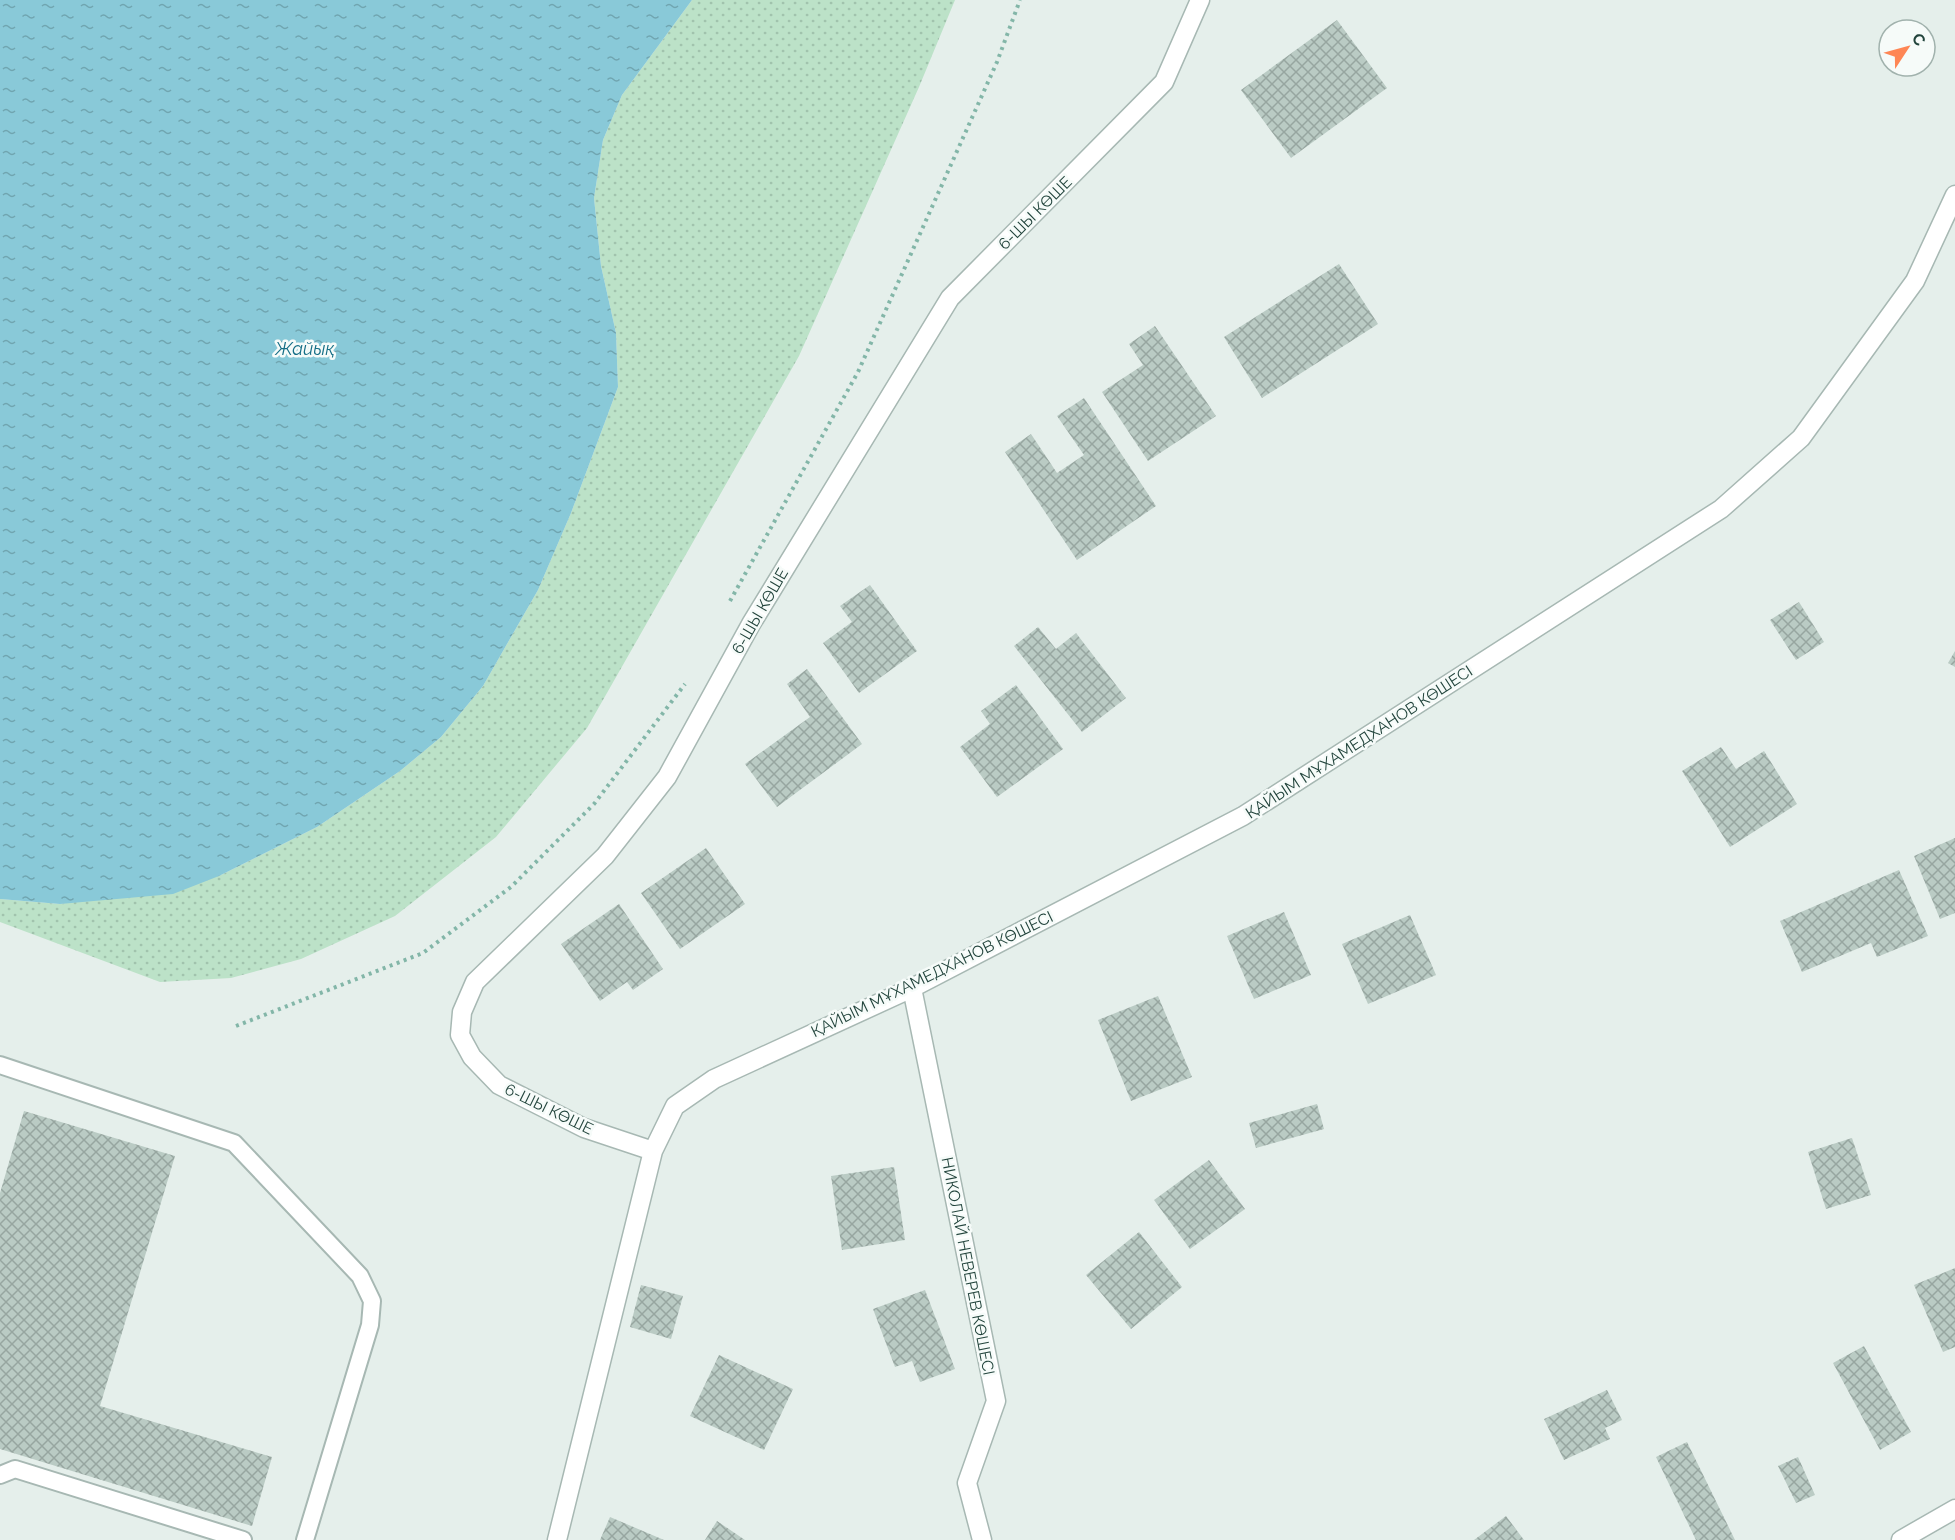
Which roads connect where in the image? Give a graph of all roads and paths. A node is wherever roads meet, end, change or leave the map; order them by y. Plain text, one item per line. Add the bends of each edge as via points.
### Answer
1 (1020, 0) edge
2 (1200, 0) edge
3 (1955, 195) edge
4 (730, 602) dead end
5 (689, 676) dead end
6 (912, 988) junction
7 (236, 1026) dead end
8 (0, 1065) edge
9 (653, 1151) junction
10 (0, 1475) edge
11 (1955, 1509) edge
12 (243, 1540) edge
13 (305, 1540) edge
14 (557, 1540) edge
15 (982, 1540) edge
16 (1900, 1540) edge

1 - 4 path via 997,62 858,372
2 - 9 street, 6-ШЫ КӨШЕ via 1164,82 950,298 751,624 667,777 605,856 475,982 462,1012 460,1035 472,1057 499,1085 584,1128
3 - 6 street, ҚАЙЫМ МҰХАМЕДХАНОВ КӨШЕСI via 1915,281 1801,438 1721,509 1243,816
5 - 7 path via 594,804 512,887 423,953
6 - 9 street, ҚАЙЫМ МҰХАМЕДХАНОВ КӨШЕСI via 714,1079 675,1106
6 - 15 street, НИКОЛАЙ НЕВЕРЕВ КӨШЕСІ via 996,1401 967,1483
8 - 13 lane via 234,1143 360,1276 372,1302 370,1325
9 - 14 street
10 - 12 lane via 15,1470
11 - 16 street

